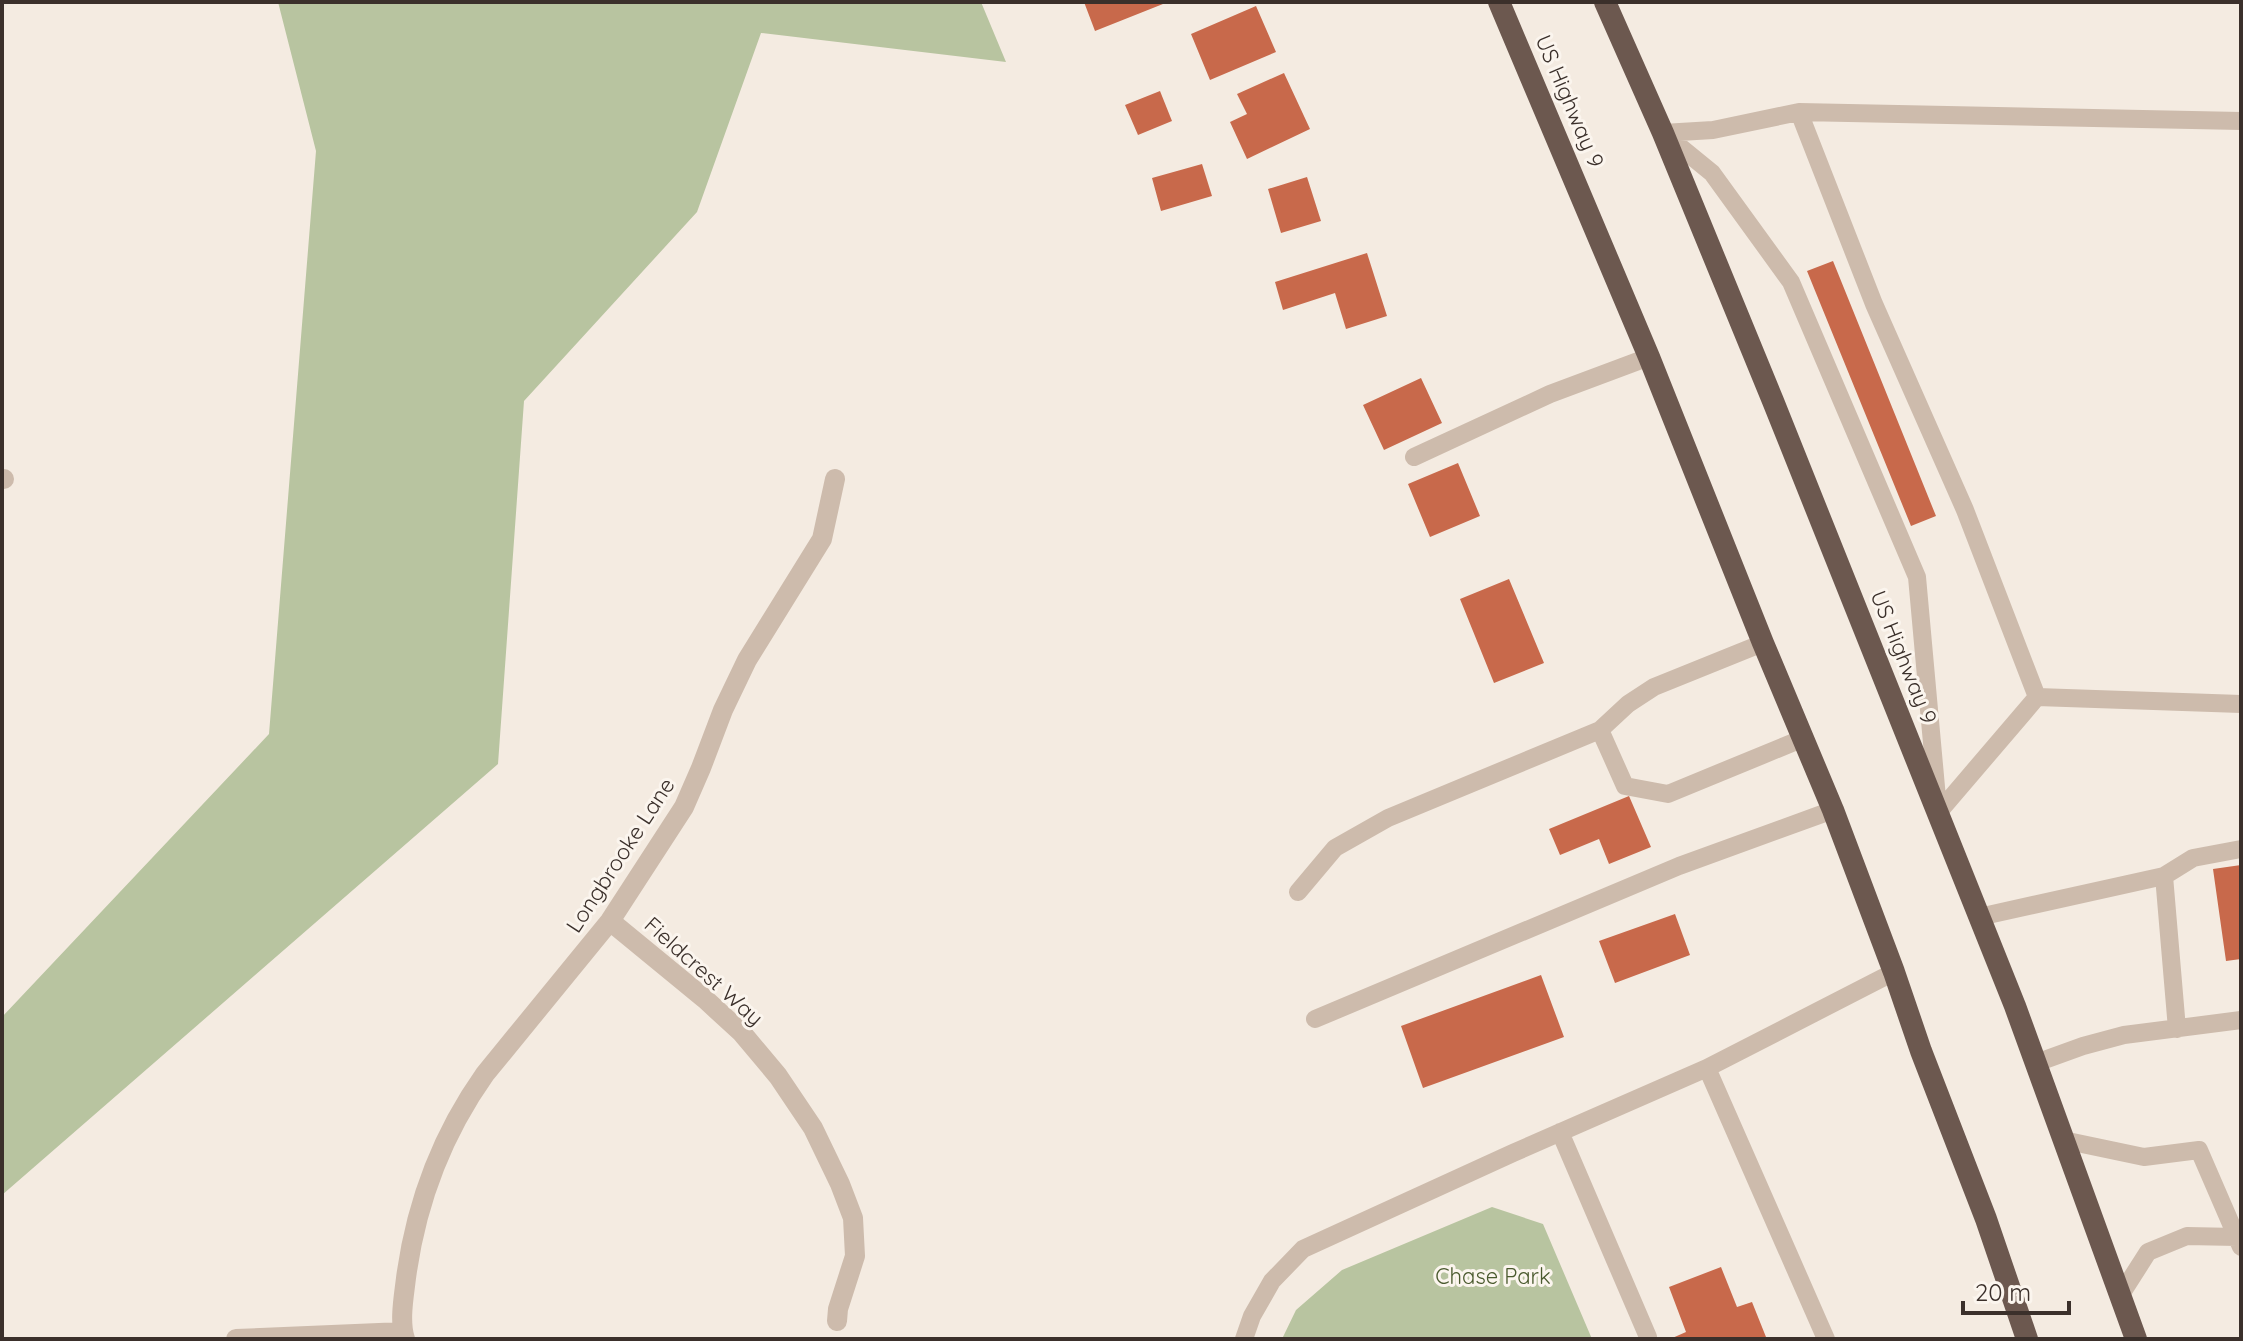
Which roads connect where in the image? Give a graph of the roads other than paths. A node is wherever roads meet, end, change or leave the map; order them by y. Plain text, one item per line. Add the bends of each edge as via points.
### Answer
1 (1499, 2) edge
2 (1605, 2) edge
3 (1799, 112) junction
4 (2241, 121) edge
5 (1663, 133) junction
6 (1649, 357) junction
7 (1414, 457) dead end
8 (835, 479) dead end
9 (1763, 643) junction
10 (2037, 697) junction
11 (2241, 704) edge
12 (1600, 730) junction
13 (1804, 738) junction
14 (1833, 810) junction
15 (1938, 813) junction
16 (2241, 849) edge
17 (2164, 876) junction
18 (1298, 892) dead end
19 (1979, 917) junction
20 (610, 921) junction
21 (1894, 972) junction
22 (1315, 1019) dead end
23 (2241, 1020) edge
24 (2177, 1029) junction
25 (2036, 1063) junction
26 (1707, 1068) junction
27 (1560, 1132) junction
28 (2063, 1140) junction
29 (2239, 1242) edge
30 (2120, 1296) junction
31 (837, 1321) dead end
32 (402, 1337) edge
33 (1648, 1337) edge
34 (236, 1339) edge
35 (1244, 1339) edge
36 (1826, 1339) edge
37 (2027, 1339) edge
38 (2136, 1339) edge

1 - 6 highway, US Highway 9
2 - 5 highway, US Highway 9
3 - 4 lane
3 - 5 lane via 1713,130
3 - 10 lane
5 - 15 highway, US Highway 9
5 - 15 lane via 1712,173 1791,282 1917,577
6 - 7 lane via 1550,394
6 - 9 highway, US Highway 9
8 - 20 street, Longbrooke Lane via 822,539 747,660 684,807
9 - 12 lane via 1654,687
9 - 13 highway, US Highway 9
10 - 11 lane
10 - 15 lane
12 - 13 lane via 1625,786 1668,794
12 - 18 lane via 1388,818 1335,848
13 - 14 highway, US Highway 9
14 - 21 highway, US Highway 9
14 - 22 lane via 1679,866
15 - 19 highway, US Highway 9
16 - 17 lane via 2193,858
17 - 19 lane
17 - 24 lane
19 - 25 highway, US Highway 9
20 - 31 street, Fieldcrest Way via 742,1033 813,1128 853,1218 855,1256
20 - 32 street, Longbrooke Lane via 485,1074 448,1132 416,1220
21 - 26 lane
21 - 37 highway, US Highway 9
23 - 24 lane
24 - 25 lane via 2124,1035
25 - 28 highway, US Highway 9
26 - 27 lane
26 - 36 lane
27 - 33 lane
27 - 35 lane via 1303,1249 1272,1281
28 - 29 lane via 2144,1157 2199,1150
28 - 30 highway, US Highway 9
29 - 30 lane via 2187,1236 2148,1252
30 - 38 highway, US Highway 9
32 - 34 street

